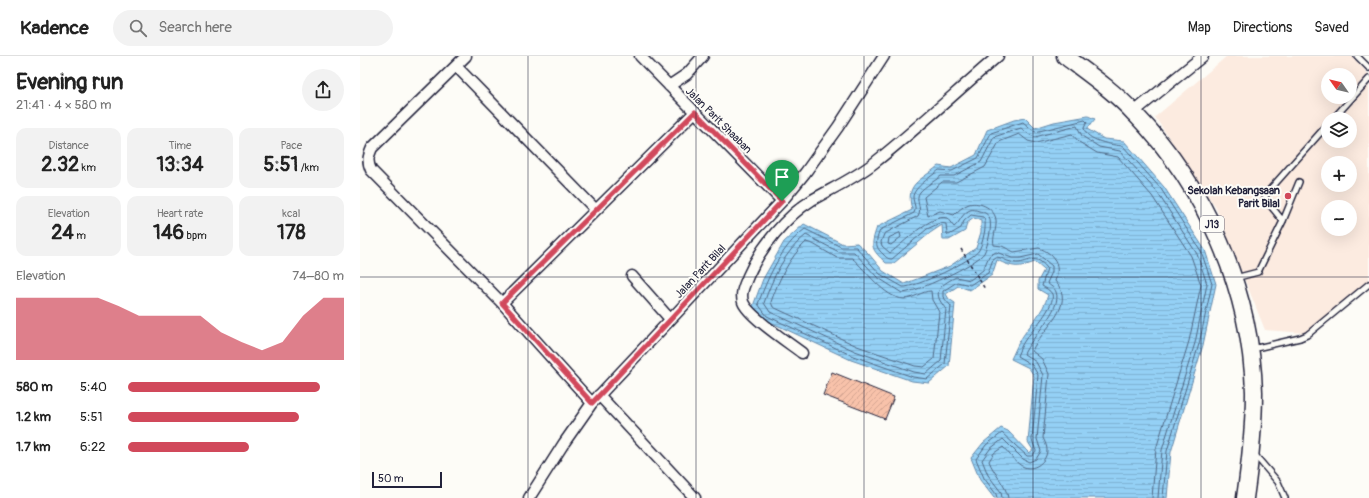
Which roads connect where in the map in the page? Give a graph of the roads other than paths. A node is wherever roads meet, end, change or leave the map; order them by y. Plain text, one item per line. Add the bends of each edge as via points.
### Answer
1 (466, 56) edge
2 (640, 56) edge
3 (703, 56) edge
4 (884, 56) edge
5 (998, 56) edge
6 (1203, 56) edge
7 (1358, 56) edge
8 (1070, 57) edge
9 (456, 66) junction
10 (1369, 68) edge
11 (1369, 79) edge
12 (673, 83) junction
13 (695, 112) junction
14 (1134, 112) junction
15 (1339, 112) edge
16 (1321, 132) edge
17 (1300, 182) dead end
18 (782, 201) junction
19 (596, 210) junction
20 (1283, 221) junction
21 (632, 276) dead end
22 (1233, 278) junction
23 (1369, 284) edge
24 (502, 303) junction
25 (670, 319) junction
26 (1249, 350) junction
27 (802, 353) dead end
28 (599, 395) junction
29 (592, 403) junction
30 (1252, 451) junction
31 (529, 498) edge
32 (695, 498) edge
33 (1245, 498) edge
34 (1285, 498) edge

1 - 9 street
2 - 12 street, Jalan Parit Shaaban
3 - 12 street via 694,67
4 - 18 street, Jalan Parit Bilal via 838,127
5 - 27 street via 874,163 850,180 811,201 795,214 776,233 752,268 742,290 743,302 753,315
6 - 14 street
7 - 10 lane
8 - 14 main road, J13
9 - 19 street
9 - 24 street via 372,148 368,163 371,170
11 - 15 lane
12 - 13 street, Jalan Parit Shaaban
13 - 18 street, Jalan Parit Shaaban
13 - 19 street
14 - 22 main road, J13 via 1165,148 1186,178 1219,238
16 - 20 lane via 1265,195 1266,200
17 - 20 lane
18 - 25 street, Jalan Parit Bilal
19 - 24 street
20 - 22 lane via 1258,272
21 - 25 street
22 - 26 main road, J13 via 1247,331
23 - 26 lane via 1307,335
24 - 29 street
25 - 28 street, Jalan Parit Bilal
26 - 30 main road, J13 via 1254,392
28 - 29 street, Jalan Parit Bilal
28 - 32 street
29 - 31 street, Jalan Parit Bilal
30 - 33 main road, J13
30 - 34 lane via 1278,482

